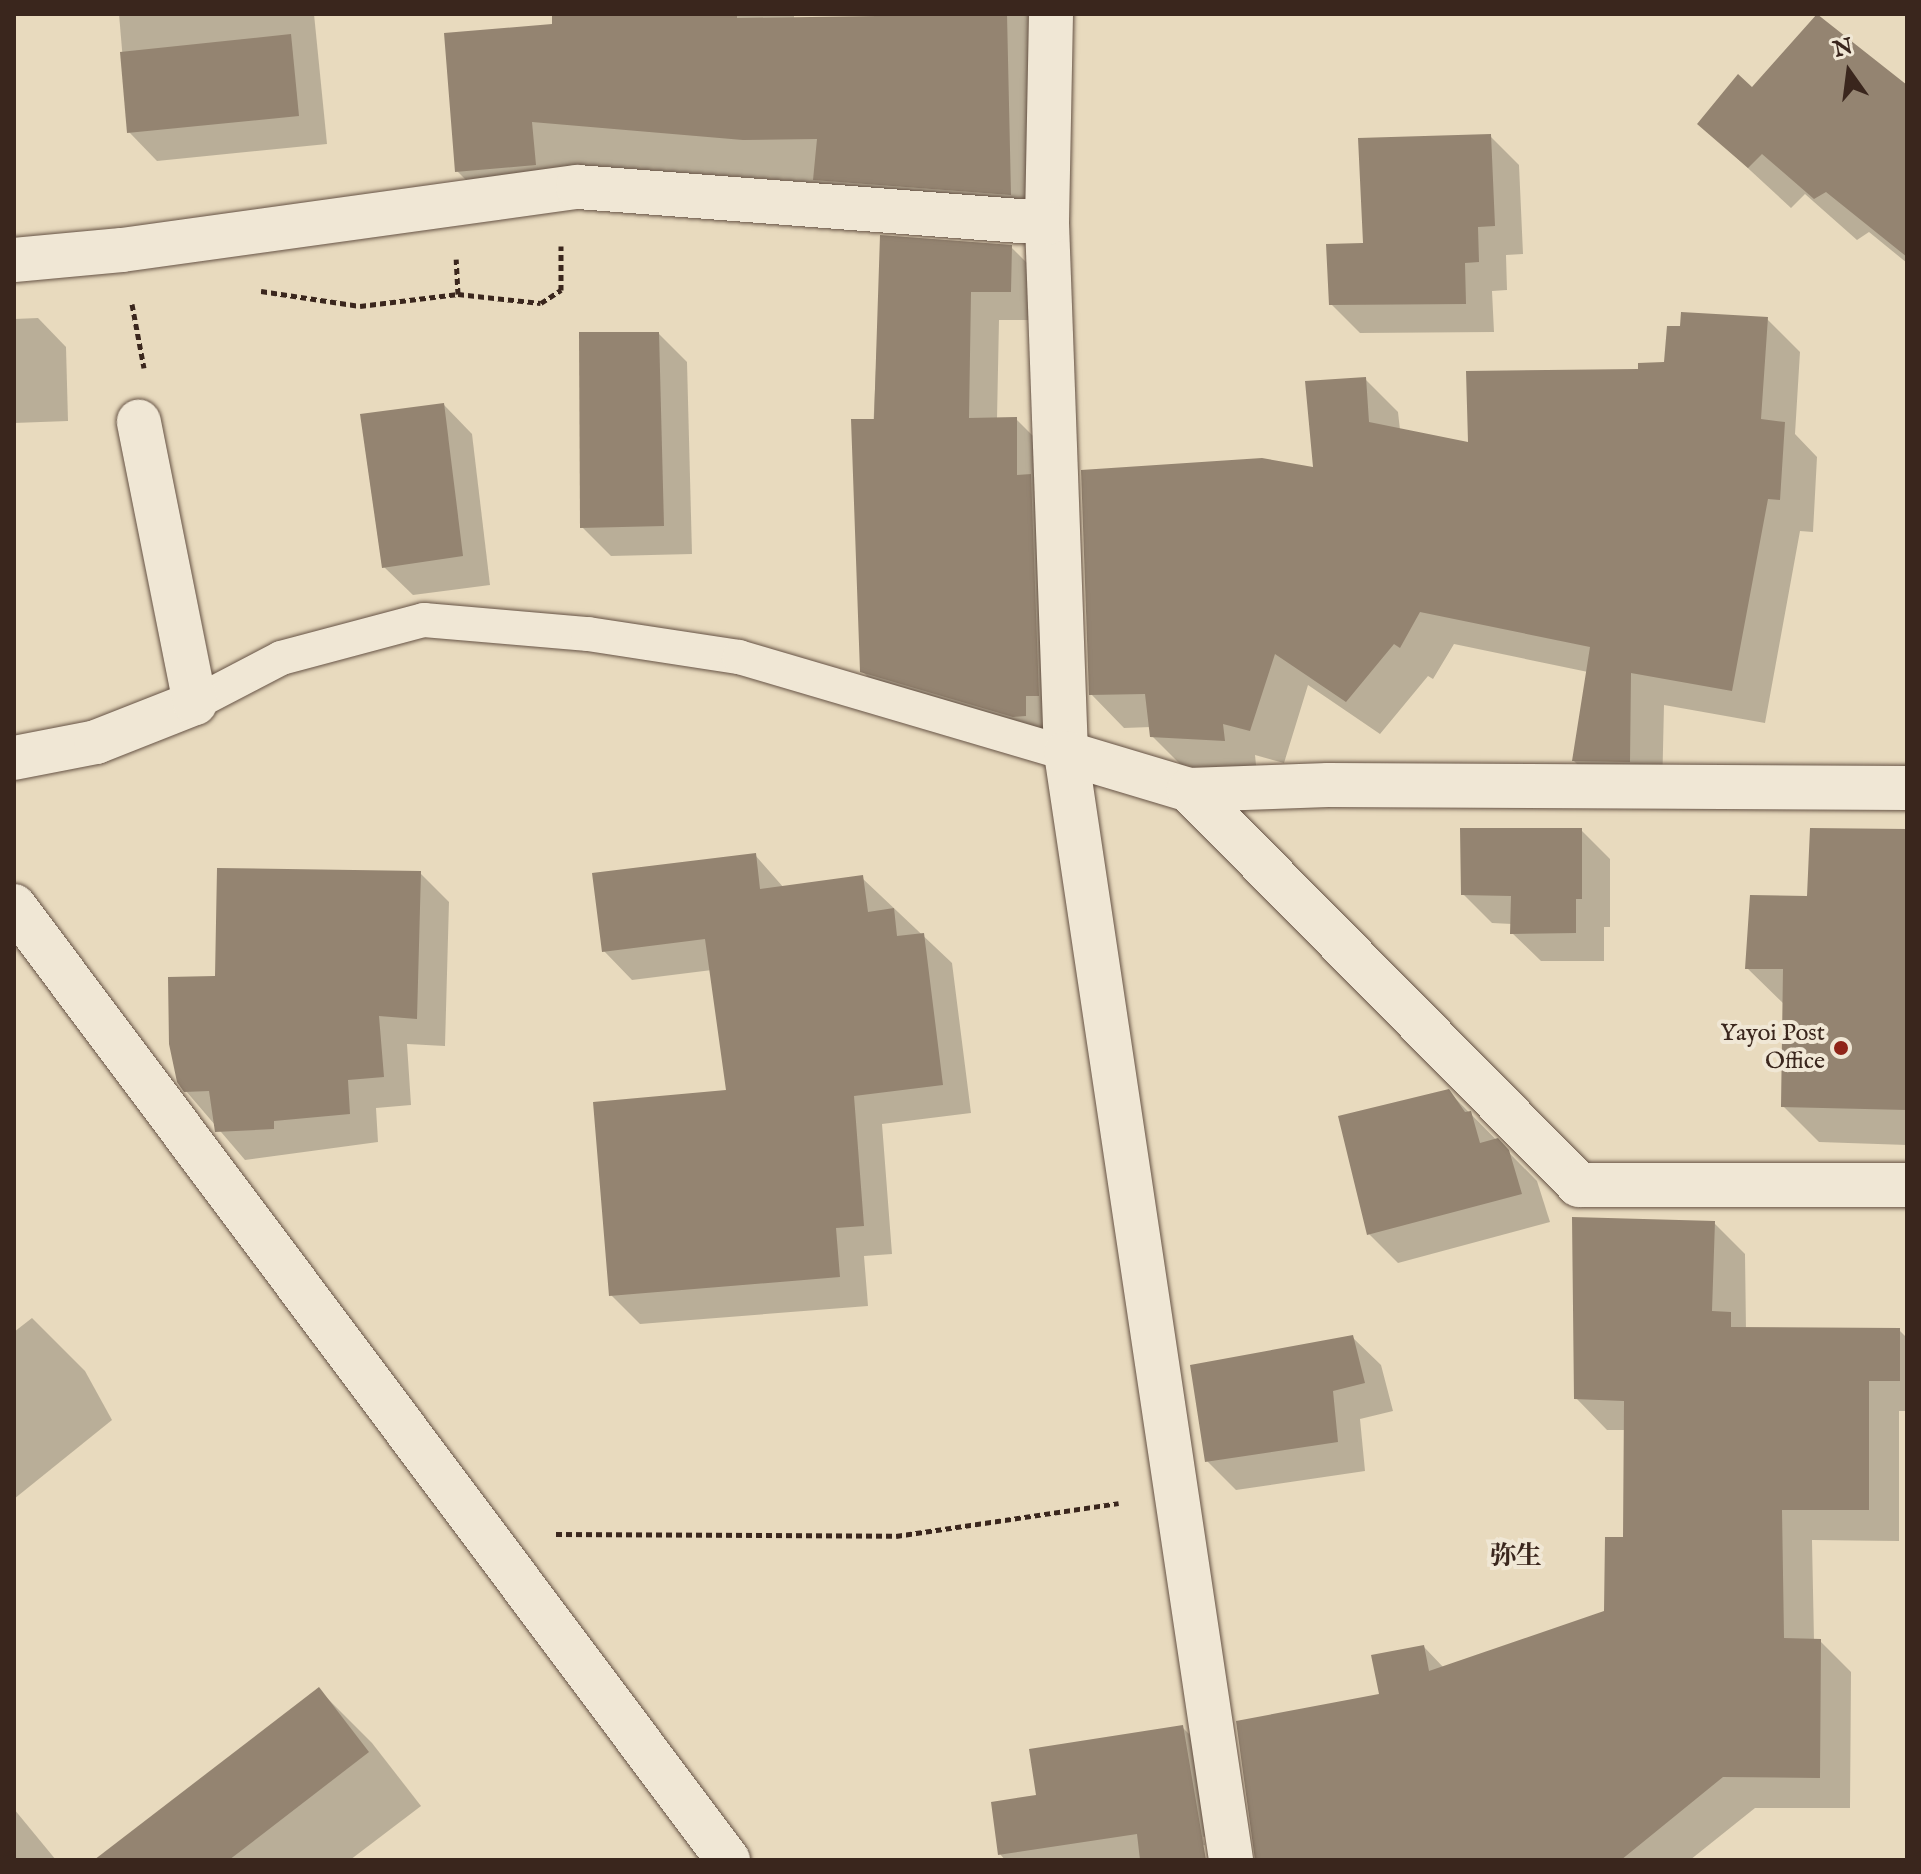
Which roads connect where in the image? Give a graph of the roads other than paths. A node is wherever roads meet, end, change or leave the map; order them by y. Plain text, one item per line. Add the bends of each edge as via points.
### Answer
1 (1051, 14) edge
2 (1047, 223) junction
3 (14, 260) edge
4 (139, 422) road end
5 (195, 703) junction
6 (1066, 753) junction
7 (14, 758) edge
8 (1907, 788) edge
9 (1189, 790) junction
10 (14, 906) edge
11 (1907, 1185) edge
12 (728, 1860) edge
13 (1231, 1860) edge

1 - 2 street
2 - 3 street via 578,187
2 - 6 street
4 - 5 street
5 - 6 lane via 281,658 424,620 588,634 739,657
5 - 7 street via 96,742
6 - 9 street
6 - 13 street
8 - 9 street via 1328,785
9 - 11 street via 1579,1185
10 - 12 street

